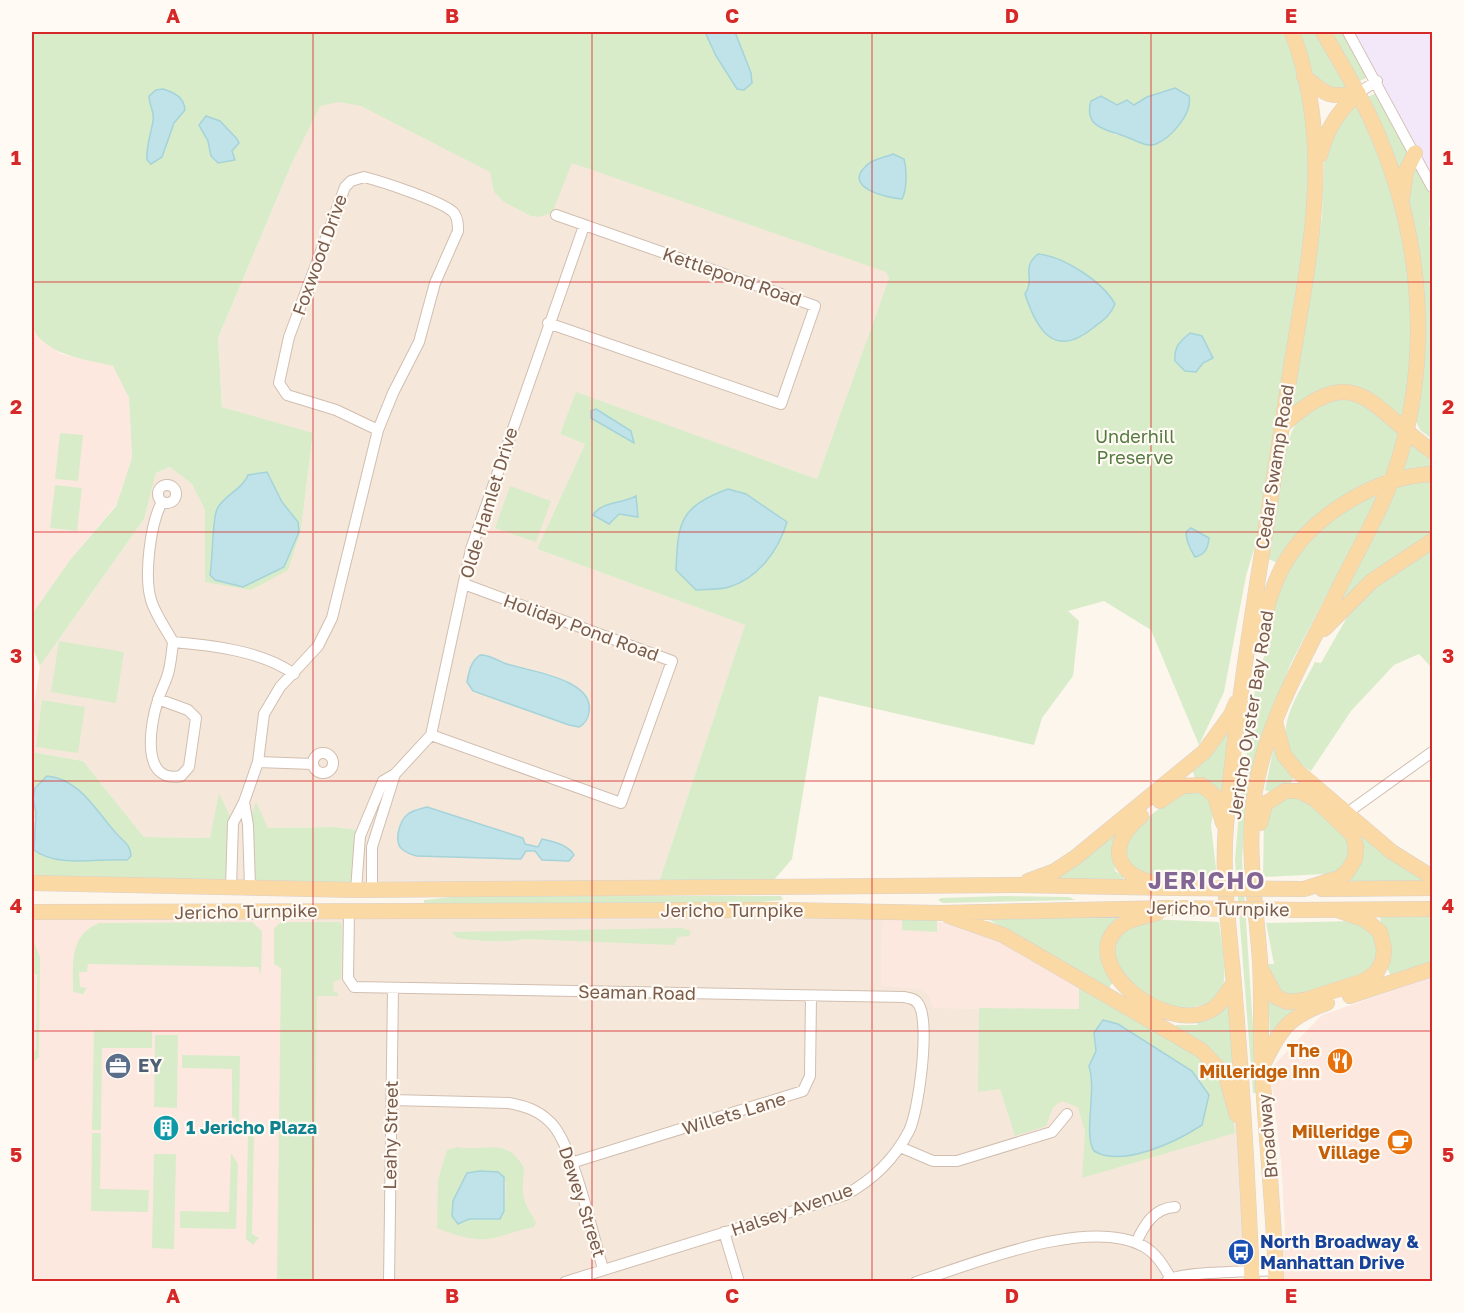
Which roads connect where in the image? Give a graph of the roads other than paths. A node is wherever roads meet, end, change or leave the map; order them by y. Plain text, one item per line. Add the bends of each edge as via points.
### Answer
1 (1292, 32) edge
2 (1323, 32) edge
3 (1348, 32) edge
4 (1304, 76) junction
5 (1377, 81) junction
6 (1358, 93) junction
7 (1415, 153) junction
8 (1317, 164) junction
9 (1432, 187) edge
10 (1402, 211) junction
11 (556, 215) dead end
12 (584, 226) junction
13 (548, 323) junction
14 (1282, 426) junction
15 (1406, 429) junction
16 (378, 430) junction
17 (1432, 451) edge
18 (1432, 474) edge
19 (1390, 482) junction
20 (162, 502) dead end
21 (1432, 541) edge
22 (464, 584) junction
23 (1315, 637) junction
24 (173, 642) junction
25 (294, 674) junction
26 (1244, 683) junction
27 (158, 699) junction
28 (1275, 722) junction
29 (431, 735) junction
30 (1432, 752) edge
31 (258, 762) junction
32 (313, 764) dead end
33 (395, 774) junction
34 (244, 802) junction
35 (1347, 813) junction
36 (1225, 830) junction
37 (1252, 858) junction
38 (1432, 877) edge
39 (32, 883) edge
40 (1016, 885) junction
41 (859, 886) junction
42 (231, 887) junction
43 (250, 887) junction
44 (1174, 888) junction
45 (1432, 888) edge
46 (1304, 889) junction
47 (356, 890) junction
48 (372, 890) junction
49 (1227, 904) junction
50 (1172, 908) junction
51 (1432, 909) edge
52 (1337, 910) junction
53 (349, 911) junction
54 (32, 912) edge
55 (857, 912) junction
56 (941, 913) junction
57 (1260, 965) junction
58 (1432, 969) edge
59 (1234, 982) junction
60 (393, 989) junction
61 (811, 996) junction
62 (920, 1007) joint
63 (1262, 1067) junction
64 (392, 1100) junction
65 (1067, 1114) dead end
66 (1245, 1130) junction
67 (900, 1147) junction
68 (571, 1163) junction
69 (1175, 1207) dead end
70 (724, 1233) junction
71 (1136, 1243) junction
72 (603, 1269) junction
73 (951, 1270) junction
74 (1276, 1276) edge
75 (1252, 1277) edge
76 (1168, 1279) edge
77 (389, 1281) edge
78 (566, 1281) edge
79 (740, 1281) edge
80 (916, 1281) edge
81 (954, 1281) edge

1 - 4 main road, Cedar Swamp Road
2 - 6 main road
3 - 5 street
4 - 6 main road via 1336,97
4 - 8 main road, Cedar Swamp Road
5 - 6 street
5 - 7 street
6 - 8 main road via 1338,111 1329,126
6 - 10 main road via 1382,145
7 - 9 street
7 - 10 main road via 1402,188
8 - 14 main road, Cedar Swamp Road via 1314,229
10 - 15 main road via 1414,255 1419,320 1414,393
11 - 12 street, Kettlepond Road
12 - 13 street, Olde Hamlet Drive
12 - 13 street, Kettlepond Road via 815,306 781,404
13 - 22 street, Olde Hamlet Drive via 471,549
14 - 15 main road via 1316,399 1345,393 1373,401
14 - 26 main road, Cedar Swamp Road
15 - 17 main road
15 - 19 main road
16 - 16 street, Foxwood Drive via 419,342 435,283 458,224 456,215 444,205 364,177 345,187 289,338 279,382 287,395 336,410
16 - 25 street, Foxwood Drive via 332,618 318,646
18 - 19 main road, Jericho Oyster Bay Road
19 - 23 main road
19 - 49 main road, Jericho Oyster Bay Road via 1353,500 1316,526 1286,561 1269,596 1250,693
20 - 24 street via 149,549 151,600
21 - 23 main road via 1372,581
22 - 29 street, Olde Hamlet Drive
22 - 29 street, Holiday Pond Road via 672,662 621,803
23 - 28 main road
24 - 25 street via 246,655 283,666
24 - 27 street via 169,671
25 - 31 street, Foxwood Drive via 280,687 264,714
26 - 36 main road, Cedar Swamp Road
26 - 40 main road via 1232,715 1204,752 1062,867
27 - 27 street via 152,727 154,766 166,777 180,777 189,767 196,718 188,710
28 - 35 main road via 1284,755
28 - 37 main road via 1255,793
29 - 33 street
30 - 35 street
31 - 32 street
31 - 34 street, Foxwood Drive
33 - 47 street via 382,781 360,836
33 - 48 street via 373,842
34 - 42 street, Foxwood Drive via 233,823
34 - 43 street, Foxwood Drive
35 - 38 main road via 1408,864
36 - 44 main road via 1215,796 1202,785 1191,783 1176,789 1126,829 1118,852 1121,864 1137,879
36 - 49 main road, Cedar Swamp Road
37 - 46 main road via 1265,804 1285,791 1308,794 1349,829 1356,847 1355,859 1347,872
37 - 57 main road, Broadway
39 - 42 main road, Jericho Turnpike
40 - 41 main road, Jericho Turnpike
40 - 44 main road, Jericho Turnpike
41 - 48 main road, Jericho Turnpike
41 - 55 main road
42 - 43 main road, Jericho Turnpike
43 - 47 main road, Jericho Turnpike
44 - 46 main road, Jericho Turnpike, bridge
45 - 46 main road, Jericho Turnpike
47 - 48 main road, Jericho Turnpike
49 - 59 main road
50 - 52 main road, Jericho Turnpike, bridge
50 - 56 main road, Jericho Turnpike
50 - 59 main road via 1123,924 1114,933 1109,944 1110,959 1131,993 1151,1007 1184,1015 1209,1011
51 - 52 main road, Jericho Turnpike
52 - 57 main road via 1366,920 1380,932 1383,960 1371,977 1288,1002 1276,997
53 - 54 main road, Jericho Turnpike
53 - 55 main road, Jericho Turnpike
53 - 60 street, Seaman Road via 350,985
55 - 56 main road, Jericho Turnpike
56 - 66 main road via 1003,935 1201,1050 1226,1076
57 - 63 main road, Broadway
58 - 63 main road via 1297,1015 1277,1036
59 - 66 main road
60 - 61 street, Seaman Road
60 - 64 street, Leahy Street
61 - 62 street, Seaman Road via 911,998
61 - 68 street, Willets Lane via 810,1076 803,1090
62 - 67 street, Halsey Avenue via 920,1094 916,1115
63 - 74 main road, Broadway
64 - 68 street, Dewey Street via 526,1106 555,1126
64 - 77 street, Leahy Street
65 - 67 street via 1052,1132 957,1161 933,1161
66 - 75 main road
67 - 70 street, Halsey Avenue via 871,1179 845,1195
68 - 72 street, Dewey Street
69 - 71 street via 1166,1207 1150,1218
70 - 72 street, Halsey Avenue
70 - 79 street
71 - 73 street via 1070,1237
71 - 76 street via 1158,1258
72 - 78 street, Halsey Avenue
73 - 80 street
73 - 81 street
74 - 75 street
75 - 76 street

